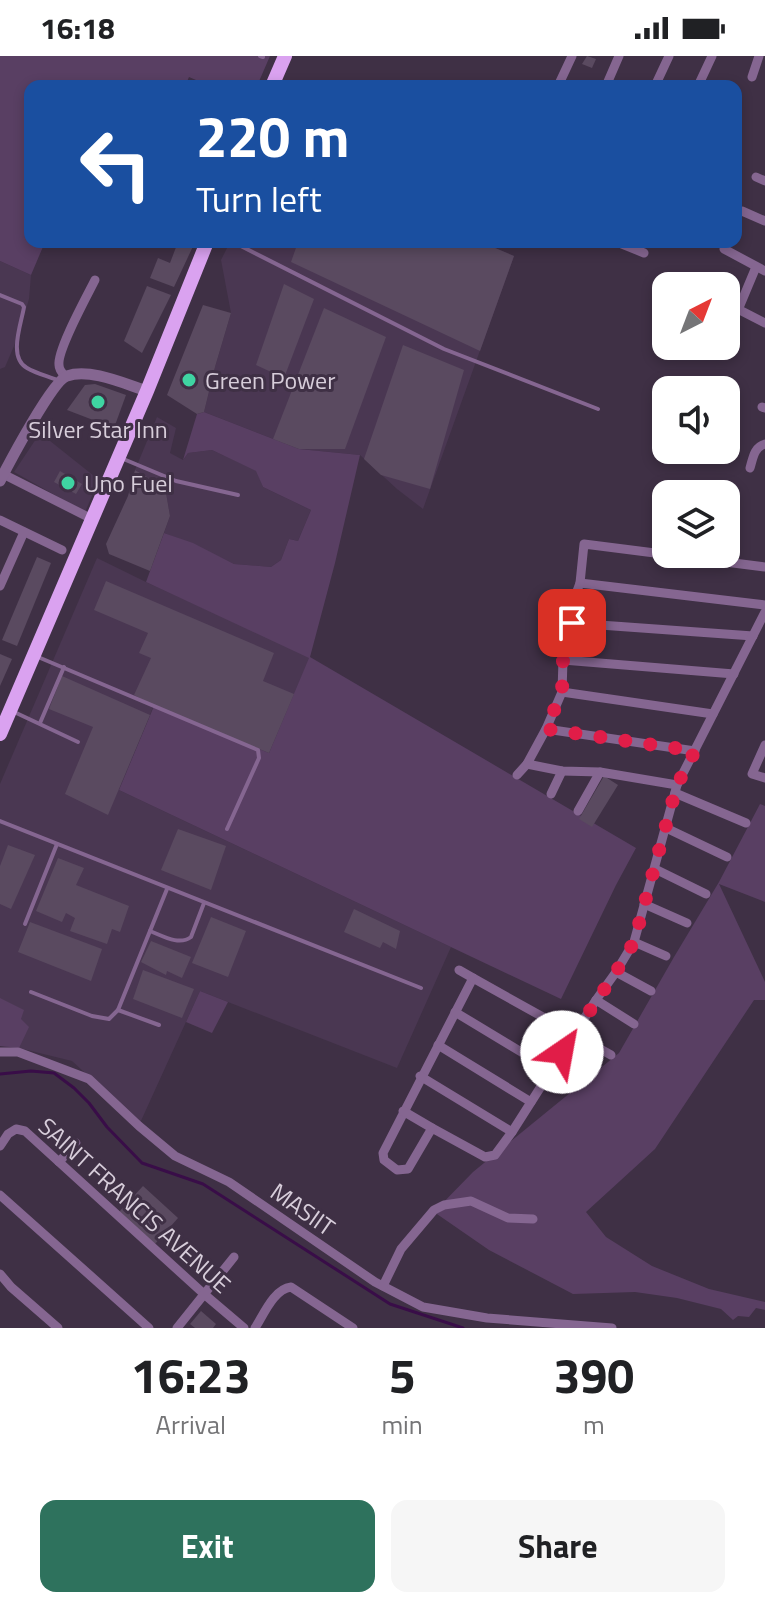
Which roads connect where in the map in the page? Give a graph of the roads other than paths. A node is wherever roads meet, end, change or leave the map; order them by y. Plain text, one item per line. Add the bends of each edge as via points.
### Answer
1 (285, 56) edge
2 (572, 56) edge
3 (619, 56) edge
4 (669, 56) edge
5 (712, 56) edge
6 (759, 56) edge
7 (752, 77) dead end
8 (275, 80) edge
9 (561, 80) edge
10 (609, 80) edge
11 (658, 80) edge
12 (701, 80) edge
13 (742, 211) dead end
14 (765, 221) edge
15 (205, 248) edge
16 (245, 248) edge
17 (632, 248) edge
18 (724, 249) dead end
19 (644, 253) dead end
20 (760, 269) edge
21 (95, 280) dead end
22 (0, 295) edge
23 (740, 306) edge
24 (740, 311) edge
25 (765, 323) edge
26 (62, 379) junction
27 (147, 391) junction
28 (598, 409) dead end
29 (765, 444) edge
30 (118, 457) junction
31 (750, 468) dead end
32 (1, 475) edge
33 (238, 495) dead end
34 (92, 519) junction
35 (0, 520) edge
36 (24, 532) junction
37 (62, 550) dead end
38 (765, 567) edge
39 (1, 582) edge
40 (580, 583) junction
41 (765, 605) edge
42 (765, 612) edge
43 (572, 623) junction
44 (753, 636) junction
45 (33, 655) junction
46 (563, 660) junction
47 (64, 667) junction
48 (734, 674) junction
49 (562, 692) junction
50 (10, 711) junction
51 (713, 714) junction
52 (40, 723) junction
53 (546, 729) junction
54 (0, 734) edge
55 (78, 742) dead end
56 (765, 745) edge
57 (695, 751) junction
58 (527, 764) junction
59 (562, 771) junction
60 (600, 772) junction
61 (517, 775) dead end
62 (765, 778) edge
63 (676, 789) junction
64 (551, 794) dead end
65 (578, 811) dead end
66 (0, 821) edge
67 (746, 823) dead end
68 (666, 828) junction
69 (227, 829) dead end
70 (57, 844) junction
71 (727, 857) dead end
72 (655, 869) junction
73 (167, 889) junction
74 (706, 894) dead end
75 (204, 903) junction
76 (644, 904) junction
77 (687, 923) dead end
78 (25, 924) dead end
79 (150, 931) junction
80 (634, 942) junction
81 (666, 956) dead end
82 (459, 970) dead end
83 (616, 972) junction
84 (473, 978) junction
85 (421, 988) dead end
86 (651, 991) dead end
87 (31, 992) dead end
88 (596, 1000) junction
89 (118, 1010) junction
90 (455, 1012) junction
91 (634, 1024) dead end
92 (159, 1025) dead end
93 (573, 1034) junction
94 (438, 1045) junction
95 (0, 1052) edge
96 (611, 1055) dead end
97 (551, 1070) junction
98 (420, 1076) junction
99 (531, 1102) junction
100 (403, 1111) junction
101 (432, 1128) junction
102 (512, 1132) junction
103 (76, 1143) dead end
104 (0, 1146) edge
105 (59, 1162) junction
106 (0, 1195) edge
107 (533, 1219) dead end
108 (234, 1257) dead end
109 (0, 1274) edge
110 (383, 1286) junction
111 (204, 1294) junction
112 (58, 1328) edge
113 (149, 1328) edge
114 (177, 1328) edge
115 (244, 1328) edge
116 (255, 1328) edge
117 (353, 1328) edge
118 (612, 1328) edge

1 - 8 highway
2 - 9 street
3 - 10 street
4 - 11 street
5 - 12 street
6 - 7 street
13 - 14 street
15 - 27 highway
16 - 28 lane via 444,349
17 - 19 street
18 - 20 street
20 - 23 street
21 - 26 street via 63,347 58,363
22 - 26 lane via 24,307 19,361
24 - 25 street
26 - 27 street via 87,374
26 - 32 street
27 - 30 highway
29 - 31 street via 755,450
30 - 33 lane via 176,481
30 - 34 highway
32 - 34 street
34 - 45 highway
35 - 36 street
36 - 37 street
36 - 39 street
38 - 40 street via 584,544
40 - 41 street
40 - 43 street
42 - 44 street
43 - 44 street
43 - 46 street
44 - 48 street
45 - 47 lane
45 - 50 highway
46 - 48 street
46 - 49 street
47 - 52 lane
47 - 69 lane via 258,750
48 - 51 street
49 - 51 street
49 - 53 street
50 - 52 lane
50 - 54 highway
51 - 57 street
52 - 55 lane
53 - 57 street
53 - 58 street
56 - 62 street via 752,774
57 - 63 street
58 - 59 street
58 - 61 street
59 - 60 street
59 - 64 street
60 - 63 street
60 - 65 street
63 - 67 street
63 - 68 street
66 - 70 lane
68 - 71 street
68 - 72 street
70 - 73 lane
70 - 78 lane
72 - 74 street
72 - 76 street
73 - 75 lane
73 - 79 lane
75 - 79 lane via 186,941
75 - 85 lane
76 - 77 street
76 - 80 street
79 - 89 lane
80 - 81 street
80 - 83 street
82 - 84 street
83 - 86 street
83 - 88 street
84 - 90 street
84 - 93 street
87 - 89 lane via 100,1019 109,1019
88 - 91 street
88 - 93 street
89 - 92 lane
90 - 94 street
90 - 97 street
93 - 96 street
93 - 97 street
94 - 98 street
94 - 99 street
95 - 110 street, MASIIT via 18,1052 89,1079 175,1156 229,1182
97 - 99 street
98 - 100 street
98 - 102 street
99 - 102 street
100 - 101 street
100 - 101 street via 383,1153 397,1170 408,1169
101 - 102 street via 485,1157 495,1155
103 - 105 street
104 - 105 street, SAINT FRANCIS AVENUE via 16,1129 25,1131
105 - 111 street, SAINT FRANCIS AVENUE
106 - 113 street
107 - 110 street via 508,1218 471,1201 444,1205 401,1249
108 - 111 street
109 - 112 street
110 - 118 street, MASIIT via 423,1307
111 - 114 street
111 - 115 street, SAINT FRANCIS AVENUE
116 - 117 street via 279,1291 291,1287

